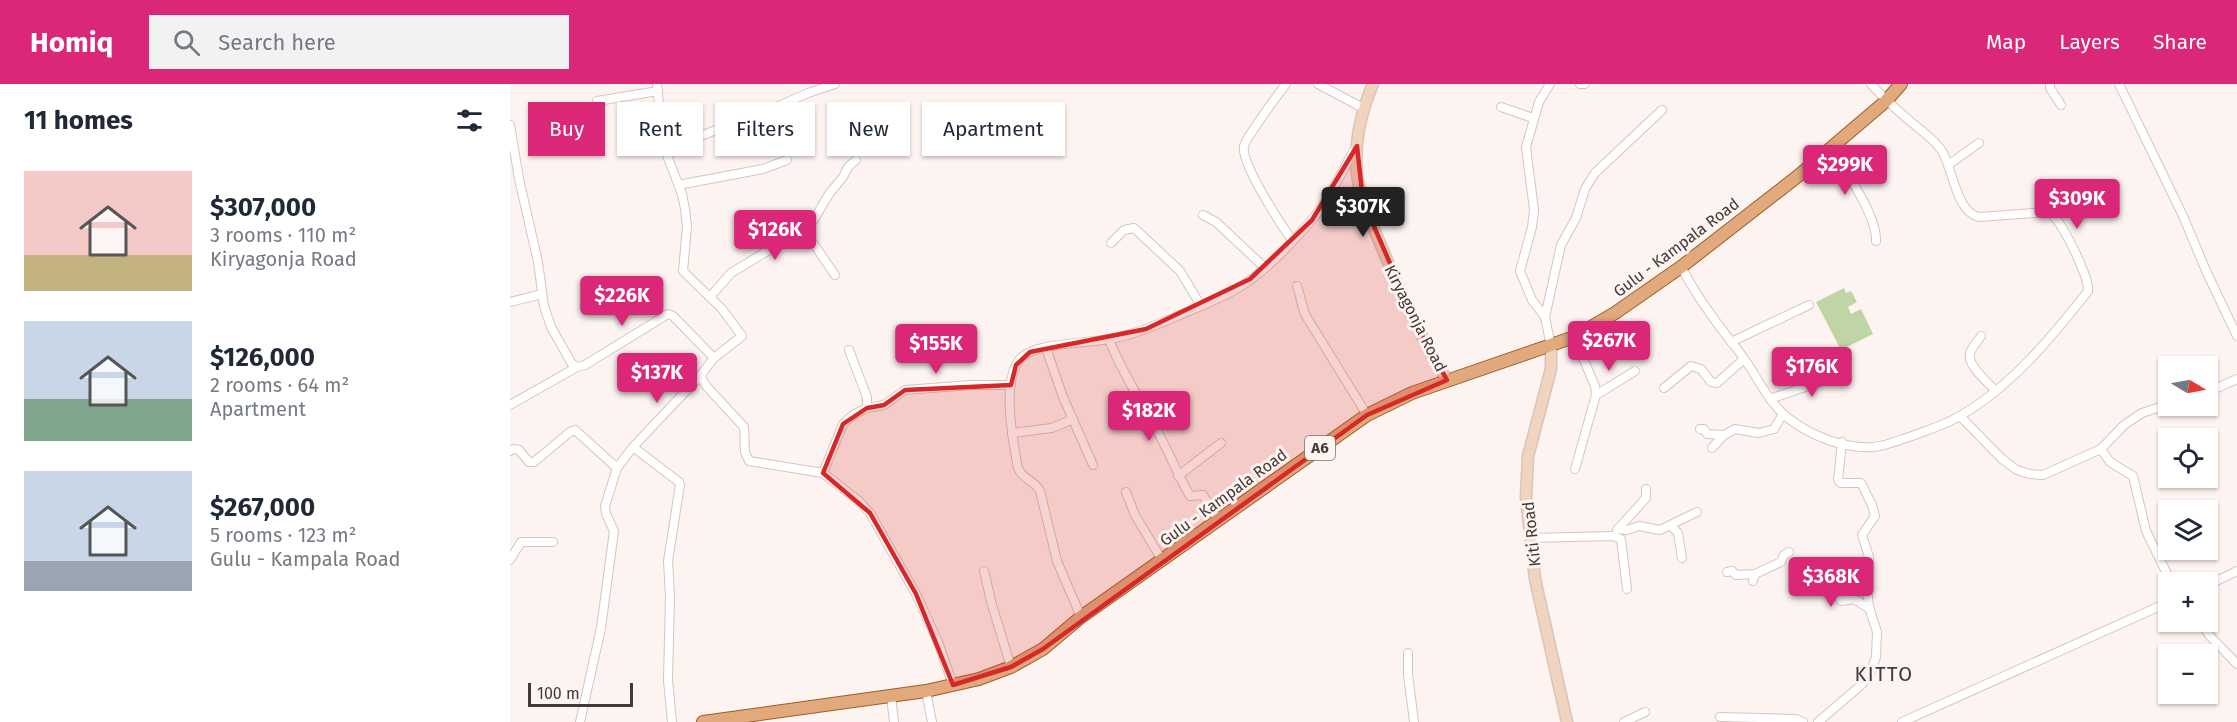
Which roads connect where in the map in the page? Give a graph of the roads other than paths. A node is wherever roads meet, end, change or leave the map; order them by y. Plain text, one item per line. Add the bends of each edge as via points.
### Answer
1 (836, 84) edge
2 (1286, 84) edge
3 (1318, 84) edge
4 (1373, 84) edge
5 (1550, 84) edge
6 (1580, 84) edge
7 (1586, 84) edge
8 (1871, 84) edge
9 (1901, 84) edge
10 (2050, 84) edge
11 (2119, 84) edge
12 (657, 87) edge
13 (597, 101) dead end
14 (1886, 101) junction
15 (658, 102) edge
16 (2061, 105) dead end
17 (1501, 107) dead end
18 (1363, 108) junction
19 (1662, 110) dead end
20 (1533, 118) junction
21 (510, 125) edge
22 (703, 135) edge
23 (1979, 143) dead end
24 (1357, 146) junction
25 (1831, 147) junction
26 (666, 156) edge
27 (787, 160) dead end
28 (856, 160) dead end
29 (1948, 165) junction
30 (678, 185) junction
31 (1203, 215) dead end
32 (797, 233) junction
33 (1292, 240) junction
34 (1876, 241) dead end
35 (1111, 243) dead end
36 (1264, 267) junction
37 (1681, 267) junction
38 (835, 275) dead end
39 (1297, 286) dead end
40 (542, 294) junction
41 (710, 297) junction
42 (510, 302) edge
43 (1809, 305) dead end
44 (1201, 306) junction
45 (1545, 317) junction
46 (1981, 336) dead end
47 (2237, 336) edge
48 (1574, 337) junction
49 (1109, 339) junction
50 (1731, 342) junction
51 (1551, 346) junction
52 (1046, 348) junction
53 (849, 350) dead end
54 (714, 358) junction
55 (1744, 359) junction
56 (577, 367) junction
57 (1635, 371) dead end
58 (1846, 373) dead end
59 (700, 376) junction
60 (2237, 379) edge
61 (1448, 380) junction
62 (1011, 385) junction
63 (1664, 388) dead end
64 (2218, 388) edge
65 (1995, 390) junction
66 (1596, 394) junction
67 (1770, 399) junction
68 (510, 405) edge
69 (867, 408) junction
70 (2158, 408) edge
71 (1783, 414) junction
72 (1367, 416) junction
73 (1960, 416) junction
74 (1073, 419) junction
75 (1700, 429) dead end
76 (1012, 433) junction
77 (1724, 435) junction
78 (1842, 442) junction
79 (1221, 443) dead end
80 (633, 447) junction
81 (1712, 448) dead end
82 (2101, 449) junction
83 (510, 451) edge
84 (1093, 465) dead end
85 (617, 468) junction
86 (1575, 469) dead end
87 (823, 473) junction
88 (1178, 476) junction
89 (1646, 489) dead end
90 (1126, 492) dead end
91 (1697, 512) dead end
92 (1219, 521) junction
93 (1671, 526) junction
94 (1618, 529) junction
95 (1612, 536) junction
96 (1530, 538) junction
97 (553, 542) dead end
98 (1789, 552) dead end
99 (1682, 558) dead end
100 (510, 560) edge
101 (1162, 560) junction
102 (1824, 569) dead end
103 (984, 571) dead end
104 (2237, 571) edge
105 (1727, 572) dead end
106 (2165, 572) edge
107 (2218, 580) edge
108 (1627, 590) dead end
109 (2158, 607) edge
110 (1870, 609) junction
111 (1081, 617) junction
112 (2208, 632) edge
113 (1408, 653) dead end
114 (2237, 664) edge
115 (1011, 667) junction
116 (953, 685) junction
117 (926, 691) junction
118 (891, 696) junction
119 (784, 709) junction
120 (1645, 712) dead end
121 (1720, 717) dead end
122 (580, 722) edge
123 (672, 722) edge
124 (708, 722) edge
125 (778, 722) edge
126 (894, 722) edge
127 (932, 722) edge
128 (1414, 722) edge
129 (1567, 722) edge
130 (1624, 722) edge
131 (1803, 722) edge
132 (1818, 722) edge
133 (1902, 722) edge

1 - 22 street
2 - 33 street via 1246,140 1243,153
3 - 18 street
4 - 18 street, Kiryagonja Road
5 - 20 street
6 - 7 street
8 - 14 street
9 - 14 main road, Gulu - Kampala Road / A6
10 - 16 street
11 - 47 street
12 - 13 street
12 - 15 street
14 - 25 main road, Gulu - Kampala Road / A6
14 - 29 street via 1936,143
17 - 20 street
18 - 24 street, Kiryagonja Road
19 - 45 street via 1591,178 1562,245
20 - 45 street via 1526,147 1534,210 1520,271 1532,300
21 - 40 street
23 - 29 street
24 - 33 street via 1312,219
24 - 61 street, Kiryagonja Road via 1357,174 1363,201 1414,320
25 - 34 street via 1869,213
25 - 37 main road, Gulu - Kampala Road / A6
26 - 30 street
27 - 30 street via 763,169
28 - 32 street via 813,221
29 - 65 street via 1963,206 1974,216 2054,214 2089,285 2049,339
30 - 41 street via 687,226 682,271
31 - 36 street via 1216,222
32 - 38 street via 809,237
32 - 41 street via 731,273
33 - 36 street
35 - 44 street via 1124,230 1134,228 1180,271
36 - 44 street via 1233,291
37 - 48 main road, Gulu - Kampala Road / A6
37 - 50 street
39 - 72 street via 1306,316
40 - 42 street
40 - 56 street via 555,334
41 - 54 street via 742,336
43 - 50 street
44 - 49 street via 1146,329
45 - 51 street
46 - 65 street via 1969,359
48 - 51 main road, Gulu - Kampala Road / A6
48 - 66 street
49 - 52 street
49 - 88 street
50 - 55 street
51 - 61 main road, Gulu - Kampala Road / A6
51 - 96 street, Kiti Road via 1551,369 1528,456
52 - 62 street via 1022,357
52 - 74 street
53 - 69 street via 867,397
54 - 56 street via 668,314
54 - 59 street
55 - 63 street via 1717,382 1711,382 1701,369 1692,366
55 - 67 street
56 - 68 street
57 - 66 street
58 - 67 street
59 - 80 street
59 - 87 street via 744,427 749,461
60 - 64 street
61 - 72 main road, Gulu - Kampala Road / A6
62 - 69 street via 905,390 884,405
62 - 76 street
65 - 73 street
66 - 86 street
67 - 71 street
69 - 87 street via 843,424
70 - 82 street via 2124,425
71 - 77 street via 1774,429 1759,433 1735,429
71 - 78 street via 1815,435
72 - 92 main road, Gulu - Kampala Road / A6
73 - 78 street via 1879,446
73 - 82 street via 2002,459 2030,474 2043,475
74 - 76 street via 1052,428
74 - 84 street
75 - 77 street via 1707,434
76 - 111 street via 1020,473 1040,490 1057,561
77 - 81 street
78 - 110 street via 1838,480 1861,483 1875,516 1862,535 1869,557
79 - 88 street
80 - 85 street
80 - 123 street via 680,485 668,561
82 - 106 street via 2110,462 2133,476 2146,531
83 - 85 street via 519,450 529,462 534,462 575,430
85 - 122 street via 605,506 614,531 601,628
87 - 116 street via 870,513 916,594
88 - 92 street via 1190,496 1203,495 1208,500
89 - 94 street via 1646,498
90 - 101 street via 1134,515
91 - 93 street
92 - 101 main road, Gulu - Kampala Road / A6
93 - 94 street via 1660,530 1639,526
93 - 99 street via 1678,533
94 - 95 street
95 - 96 street
95 - 108 street via 1621,539
96 - 129 street, Kiti Road
97 - 100 street via 521,542
98 - 105 street via 1781,562 1754,578
101 - 111 main road, Gulu - Kampala Road / A6
102 - 110 street via 1841,601 1854,599
103 - 115 street
104 - 107 street
109 - 133 street
110 - 132 street via 1878,639 1872,669 1860,686
111 - 115 main road, Gulu - Kampala Road / A6 via 1043,649
112 - 114 street
113 - 128 street
115 - 116 main road, Gulu - Kampala Road / A6
116 - 117 main road, Gulu - Kampala Road / A6
117 - 118 main road, Gulu - Kampala Road / A6
117 - 127 street
118 - 119 main road, Gulu - Kampala Road / A6
118 - 126 street
119 - 124 main road, Gulu - Kampala Road / A6
119 - 125 street
120 - 130 street
121 - 131 street

